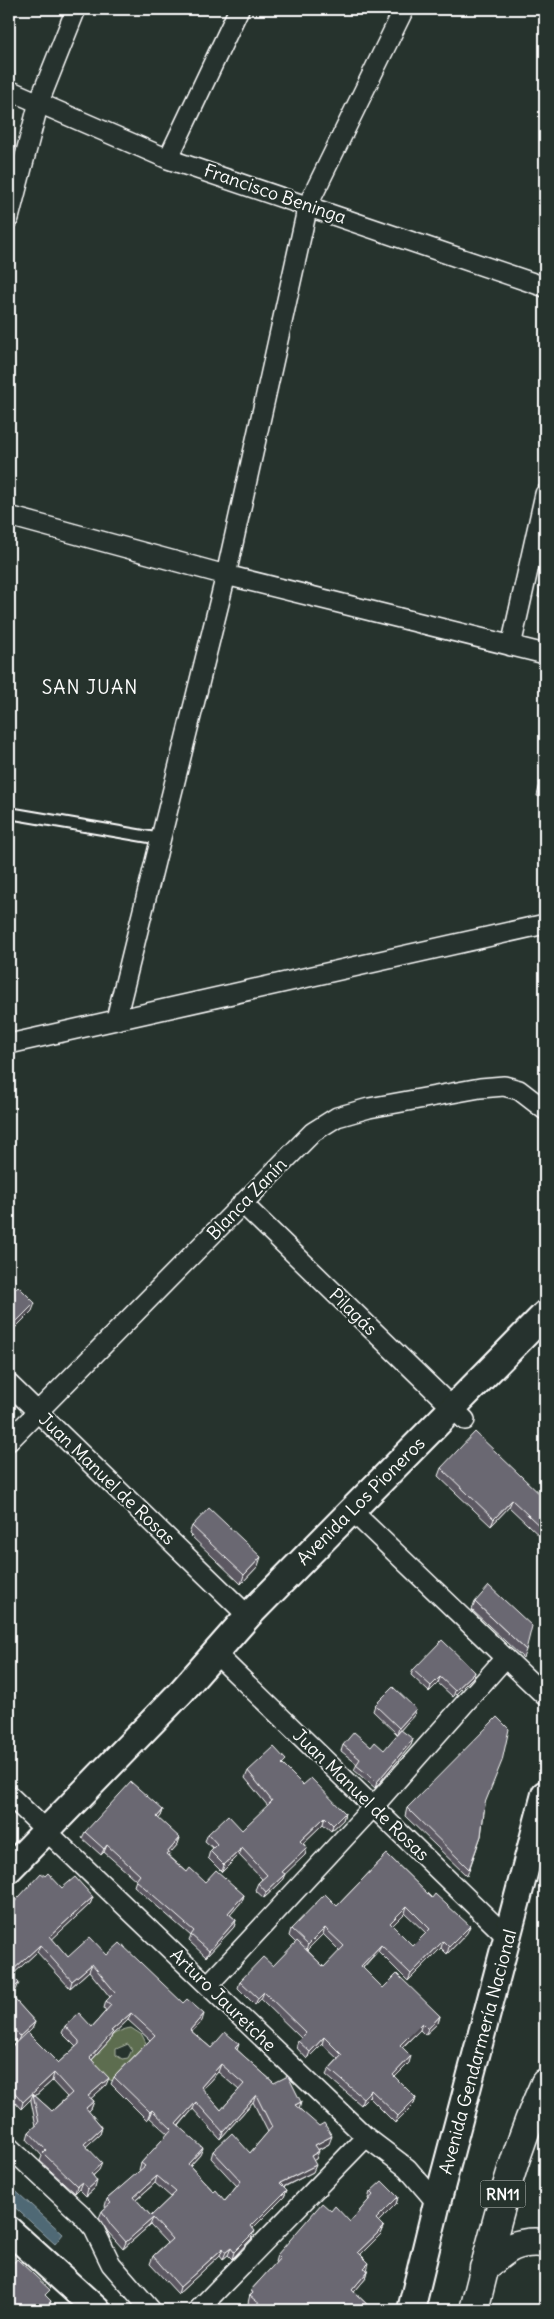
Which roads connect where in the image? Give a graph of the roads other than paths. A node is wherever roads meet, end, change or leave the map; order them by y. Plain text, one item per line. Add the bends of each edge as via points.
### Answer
1 (76, 9) edge
2 (239, 9) edge
3 (404, 9) edge
4 (9, 90) edge
5 (39, 102) junction
6 (168, 159) junction
7 (308, 205) junction
8 (9, 218) edge
9 (545, 287) edge
10 (545, 494) edge
11 (9, 516) edge
12 (226, 575) junction
13 (511, 646) junction
14 (545, 654) edge
15 (9, 813) edge
16 (161, 839) junction
17 (545, 924) edge
18 (116, 1019) junction
19 (9, 1044) edge
20 (545, 1110) edge
21 (242, 1204) junction
22 (545, 1314) edge
23 (545, 1337) edge
24 (9, 1384) edge
25 (39, 1412) junction
26 (458, 1414) junction
27 (9, 1441) edge
28 (358, 1516) junction
29 (248, 1616) junction
30 (220, 1658) junction
31 (505, 1658) junction
32 (545, 1696) edge
33 (545, 1794) edge
34 (9, 1795) edge
35 (373, 1807) junction
36 (46, 1831) junction
37 (9, 1869) edge
38 (509, 1939) junction
39 (208, 1985) junction
40 (545, 2083) edge
41 (366, 2137) junction
42 (9, 2147) edge
43 (437, 2203) junction
44 (9, 2230) edge
45 (545, 2243) edge
46 (484, 2268) junction
47 (97, 2310) edge
48 (150, 2310) edge
49 (198, 2310) edge
50 (411, 2310) edge
51 (474, 2310) edge

1 - 5 street
2 - 6 street
3 - 7 street
4 - 5 street, Francisco Beninga
5 - 6 street, Francisco Beninga
5 - 8 street
6 - 7 street, Francisco Beninga
7 - 9 street, Francisco Beninga
7 - 12 street
10 - 13 street
11 - 12 street
12 - 13 street
12 - 16 street
13 - 14 street
15 - 16 lane
16 - 18 street
17 - 18 street
18 - 19 street
20 - 21 street, Blanca Zanín via 518,1090 504,1086 378,1106 337,1117 313,1132
21 - 25 street, Blanca Zanín
21 - 26 street, Pilagás
22 - 26 main road, Avenida Los Pioneros
23 - 26 main road, Avenida Los Pioneros
24 - 25 street, Juan Manuel de Rosas
25 - 27 street, Blanca Zanín
25 - 29 street, Juan Manuel de Rosas
26 - 28 main road, Avenida Los Pioneros
28 - 29 main road, Avenida Los Pioneros
28 - 30 main road, Avenida Los Pioneros
28 - 31 street
29 - 30 main road, Avenida Los Pioneros
30 - 35 street, Juan Manuel de Rosas
30 - 36 main road, Avenida Los Pioneros via 180,1692
31 - 32 street
31 - 35 street
33 - 38 main road, Avenida Gendarmería Nacional
34 - 36 street, Arturo Jauretche
35 - 38 street, Juan Manuel de Rosas
35 - 39 street
36 - 37 main road, Avenida Los Pioneros
36 - 39 street, Arturo Jauretche
38 - 43 main road, Avenida Gendarmería Nacional
39 - 41 street, Arturo Jauretche
40 - 46 highway, RN11 via 524,2128
41 - 43 street, Arturo Jauretche via 407,2168
41 - 49 street
42 - 48 street via 82,2215 94,2229 111,2264
43 - 50 main road, Avenida Gendarmería Nacional
44 - 47 main road
45 - 46 highway via 527,2241 509,2247
46 - 51 highway, RN11

